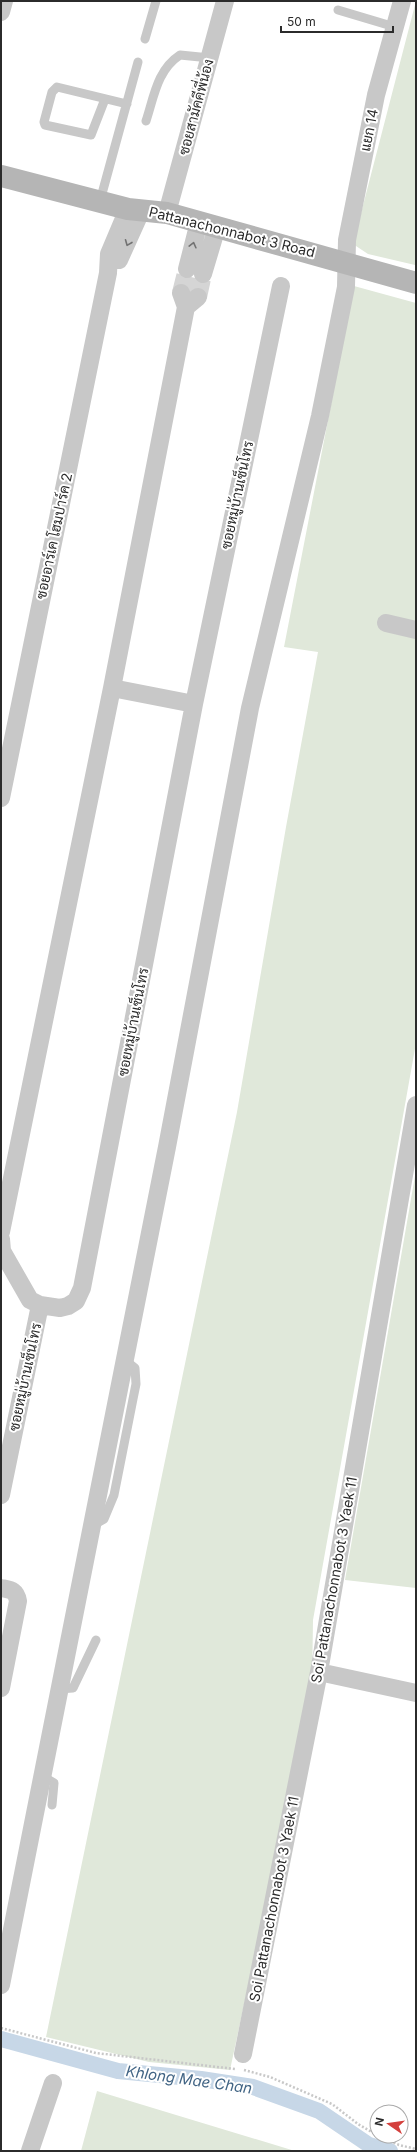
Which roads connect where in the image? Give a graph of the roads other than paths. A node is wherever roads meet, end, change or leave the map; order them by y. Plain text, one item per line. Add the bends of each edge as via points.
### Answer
1 (4, 1) edge
2 (156, 1) edge
3 (225, 1) edge
4 (402, 1) edge
5 (338, 10) dead end
6 (1, 12) edge
7 (395, 27) junction
8 (145, 39) dead end
9 (210, 58) junction
10 (138, 62) dead end
11 (105, 99) junction
12 (127, 104) junction
13 (146, 121) dead end
14 (1, 176) edge
15 (100, 200) junction
16 (135, 209) junction
17 (167, 213) junction
18 (208, 224) junction
19 (346, 262) junction
20 (195, 271) tunnel mouth
21 (416, 283) edge
22 (281, 286) dead end
23 (188, 299) tunnel mouth
24 (386, 623) dead end
25 (416, 630) edge
26 (112, 688) junction
27 (194, 704) junction
28 (1, 798) edge
29 (416, 1105) edge
30 (1, 1232) edge
31 (1, 1239) edge
32 (40, 1305) junction
33 (1, 1495) edge
34 (1, 1588) edge
35 (96, 1640) dead end
36 (319, 1672) junction
37 (1, 1688) edge
38 (59, 1689) junction
39 (416, 1694) edge
40 (42, 1776) junction
41 (52, 1805) dead end
42 (1, 1985) edge
43 (243, 2054) dead end
44 (52, 2083) dead end
45 (30, 2151) edge

1 - 6 street
2 - 8 lane
3 - 9 street, ซอยสามัคคีพี่น้อง
4 - 7 street, แยก 14
5 - 7 lane
7 - 19 street, แยก 14 via 374,102 347,240
9 - 13 lane via 180,56 165,67
9 - 17 street, ซอยสามัคคีพี่น้อง
10 - 12 lane
11 - 11 lane via 57,87 54,89 44,122 46,125 91,135
11 - 12 lane
12 - 15 lane
14 - 15 street, Pattanachonnabot 3 Road
15 - 16 street, Pattanachonnabot 3 Road
16 - 17 street, Pattanachonnabot 3 Road
16 - 28 street, ซอยอาร์เค โฮมปาร์ค 2 via 110,254
17 - 18 street, Pattanachonnabot 3 Road
18 - 19 street, Pattanachonnabot 3 Road
18 - 20 street
19 - 21 street, Pattanachonnabot 3 Road
19 - 38 street, แยก 14 via 346,287 320,416 250,708 167,1147
22 - 27 street, ซอยหมู่บ้านเซ็นโทร
23 - 26 street
24 - 25 street
26 - 27 street
26 - 30 street
27 - 32 street, ซอยหมู่บ้านเซ็นโทร via 82,1288 76,1301 68,1306 60,1308
29 - 36 street, Soi Pattanachonnabot 3 Yaek 11
31 - 32 street, ซอยหมู่บ้านเซ็นโทร via 2,1251 30,1300
32 - 33 street, ซอยหมู่บ้านเซ็นโทร
34 - 37 street via 13,1591 18,1601
35 - 38 lane via 73,1688
36 - 39 street
36 - 43 street, Soi Pattanachonnabot 3 Yaek 11
38 - 40 street, แยก 14
40 - 41 lane via 54,1783
40 - 42 street, แยก 14
44 - 45 street

